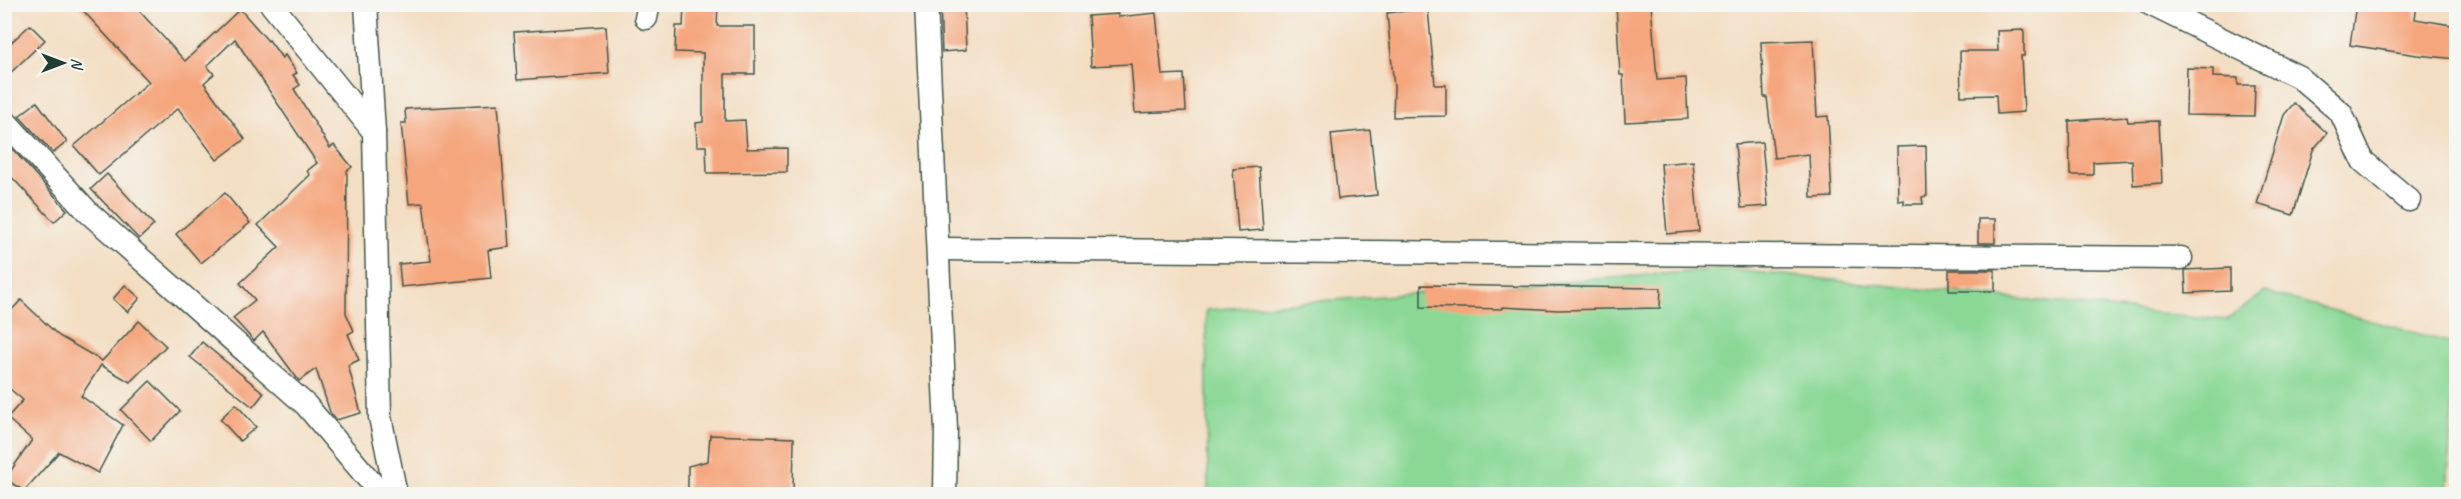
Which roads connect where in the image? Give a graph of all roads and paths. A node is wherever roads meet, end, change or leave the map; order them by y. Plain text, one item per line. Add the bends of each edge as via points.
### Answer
1 (271, 4) edge
2 (366, 4) edge
3 (926, 4) edge
4 (2150, 4) edge
5 (4, 120) edge
6 (374, 132) junction
7 (2409, 200) dead end
8 (938, 249) junction
9 (2181, 258) dead end
10 (381, 495) edge
11 (396, 495) edge
12 (945, 495) edge

1 - 6 street
2 - 6 street
3 - 8 street
4 - 7 street via 2299,77 2341,113 2363,161
5 - 10 street via 88,212 306,405
6 - 11 street via 380,417
8 - 9 street
8 - 12 street

